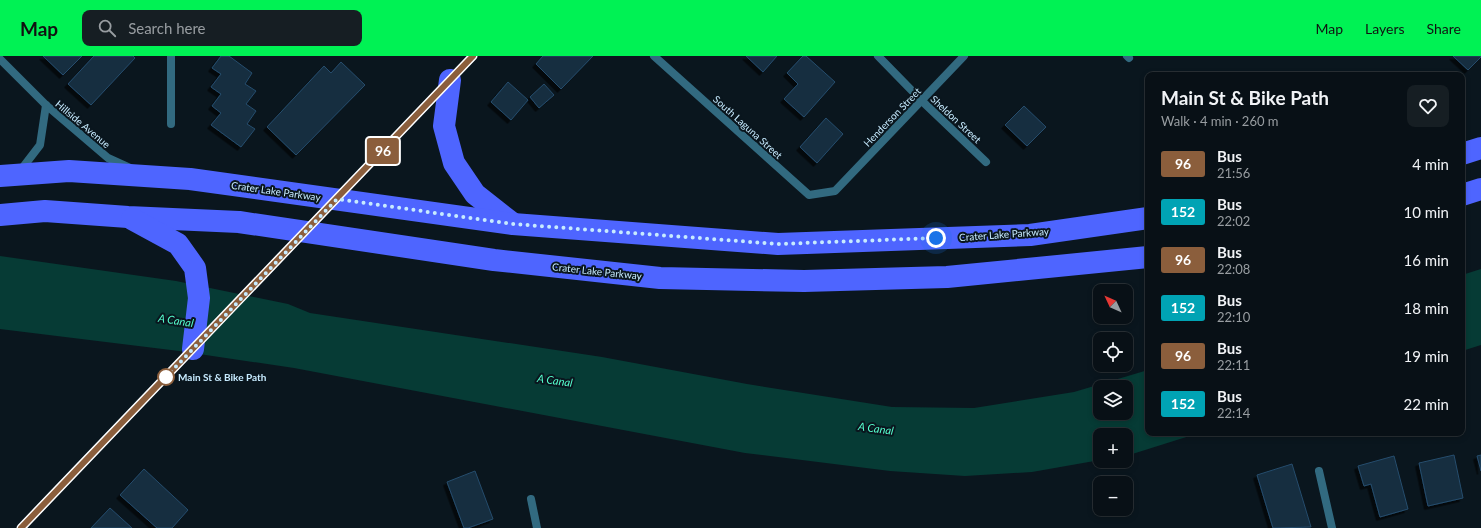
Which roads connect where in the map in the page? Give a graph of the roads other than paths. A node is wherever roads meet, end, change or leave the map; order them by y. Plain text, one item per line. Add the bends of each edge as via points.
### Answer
1 (171, 56) edge
2 (473, 56) edge
3 (654, 56) edge
4 (878, 56) edge
5 (964, 56) edge
6 (0, 59) edge
7 (450, 80) junction
8 (922, 101) junction
9 (46, 106) junction
10 (171, 124) dead end
11 (1481, 148) edge
12 (1465, 153) edge
13 (986, 162) dead end
14 (9, 175) edge
15 (151, 177) junction
16 (1481, 189) edge
17 (835, 191) joint
18 (1465, 194) edge
19 (337, 199) junction
20 (0, 215) edge
21 (128, 217) junction
22 (1145, 218) edge
23 (513, 224) junction
24 (306, 232) junction
25 (1145, 257) edge
26 (193, 350) junction
27 (1319, 471) dead end
28 (531, 499) dead end
29 (21, 528) edge
30 (536, 528) edge
31 (1332, 528) edge

1 - 10 street
2 - 7 street
3 - 17 street, South Laguna Street via 809,195
4 - 8 street, Sheldon Street
5 - 8 street, Henderson Street
6 - 9 street, Hillside Avenue
7 - 19 street
7 - 23 main road via 444,126 454,163 475,194
8 - 13 street, Sheldon Street
8 - 17 street, Henderson Street
9 - 14 street, Hillside Avenue via 40,145
9 - 15 street, Hillside Avenue via 108,158
11 - 12 main road
14 - 15 main road, Crater Lake Parkway via 69,172
15 - 19 main road, Crater Lake Parkway via 190,179
16 - 18 main road
19 - 23 main road, Crater Lake Parkway
19 - 24 street
20 - 21 main road, Crater Lake Parkway via 45,211
21 - 24 main road, Crater Lake Parkway via 239,222
21 - 26 main road via 178,244 195,268 199,298
22 - 23 main road, Crater Lake Parkway via 1030,235 778,244
24 - 25 main road, Crater Lake Parkway via 494,260 660,278 804,281 947,277
24 - 26 street
26 - 29 street
27 - 31 street
28 - 30 street

